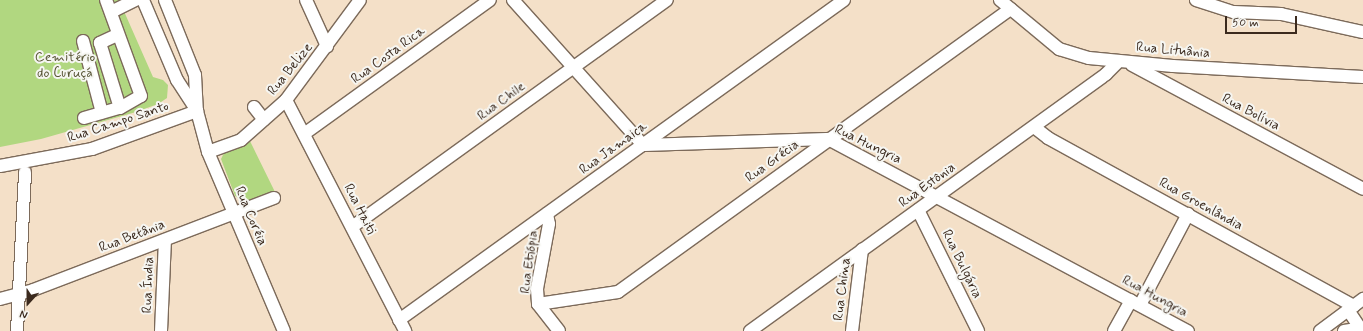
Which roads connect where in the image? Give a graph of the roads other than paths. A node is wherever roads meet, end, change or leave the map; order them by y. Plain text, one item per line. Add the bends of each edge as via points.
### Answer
1 (106, 0) edge
2 (136, 0) edge
3 (143, 0) edge
4 (165, 0) edge
5 (306, 0) edge
6 (360, 0) edge
7 (490, 0) edge
8 (513, 0) edge
9 (667, 0) edge
10 (844, 0) edge
11 (1000, 0) edge
12 (1196, 0) edge
13 (1011, 9) junction
14 (111, 12) junction
15 (1363, 32) edge
16 (117, 35) junction
17 (83, 40) dead end
18 (327, 46) junction
19 (1122, 61) junction
20 (573, 68) junction
21 (1363, 77) edge
22 (286, 100) junction
23 (254, 107) dead end
24 (120, 108) junction
25 (197, 111) junction
26 (102, 113) junction
27 (84, 118) dead end
28 (264, 120) junction
29 (1034, 127) junction
30 (304, 134) junction
31 (828, 139) junction
32 (643, 145) junction
33 (208, 152) junction
34 (0, 166) edge
35 (25, 172) dead end
36 (1363, 189) edge
37 (937, 196) junction
38 (274, 198) dead end
39 (918, 210) junction
40 (234, 214) junction
41 (547, 214) junction
42 (1188, 214) junction
43 (352, 227) junction
44 (164, 240) junction
45 (862, 250) junction
46 (19, 294) junction
47 (0, 299) edge
48 (1136, 302) junction
49 (538, 304) junction
50 (1355, 305) edge
51 (402, 326) edge
52 (1361, 328) edge
53 (978, 330) edge
54 (18, 331) edge
55 (161, 331) edge
56 (284, 331) edge
57 (559, 331) edge
58 (750, 331) edge
59 (852, 331) edge
60 (1114, 331) edge
61 (1188, 331) edge
62 (1320, 331) edge
63 (1344, 331) edge

1 - 14 street
2 - 14 street
3 - 25 street, Rua Coréia via 177,80
4 - 25 street, Rua Coréia via 195,75
5 - 18 street
6 - 18 street, Rua Belize
7 - 30 street, Rua Costa Rica
8 - 20 street
9 - 20 street, Rua Chile
10 - 32 street, Rua Jamaica
11 - 13 street, Rua Lituânia
12 - 15 street via 1234,12 1285,15
13 - 19 street, Rua Lituânia via 1059,49 1089,58
13 - 31 street, Rua Grécia
14 - 16 street
16 - 24 street via 100,43
16 - 24 street via 141,96
17 - 26 street
18 - 22 street, Rua Belize
19 - 21 street, Rua Lituânia
19 - 29 street, Rua Estônia
19 - 36 street, Rua Bolívia
20 - 32 street
20 - 43 street, Rua Chile
22 - 28 street, Rua Belize
22 - 30 street, Rua Haiti
23 - 28 street
24 - 26 street
25 - 33 street, Rua Coréia
25 - 34 street, Rua Campo Santo via 92,149
26 - 27 street
28 - 33 street, Rua Belize via 236,143
29 - 37 street, Rua Estônia
29 - 42 street, Rua Groenlândia via 1048,138
30 - 43 street, Rua Haiti
31 - 32 street, Rua Hungria
31 - 37 street, Rua Hungria
31 - 49 street, Rua Grécia via 618,292
32 - 41 street, Rua Jamaica
33 - 40 street, Rua Coréia
35 - 46 street
37 - 39 street, Rua Estônia
37 - 48 street, Rua Hungria
38 - 40 street, Rua Betânia
39 - 45 street, Rua Estônia
39 - 53 street, Rua Bulgária
40 - 44 street, Rua Betânia
40 - 56 street, Rua Coréia
41 - 49 street, Rua Etiópia via 549,224 537,289
41 - 51 street, Rua Jamaica
42 - 48 street
42 - 50 street, Rua Groenlândia
43 - 51 street, Rua Haiti
44 - 46 street, Rua Betânia
44 - 55 street, Rua Índia
45 - 58 street, Rua Estônia
45 - 59 street, Rua China
46 - 47 street, Rua Betânia
46 - 54 street
48 - 60 street
48 - 61 street, Rua Hungria
49 - 57 street, Rua Etiópia
50 - 52 street
50 - 62 street
52 - 63 street

